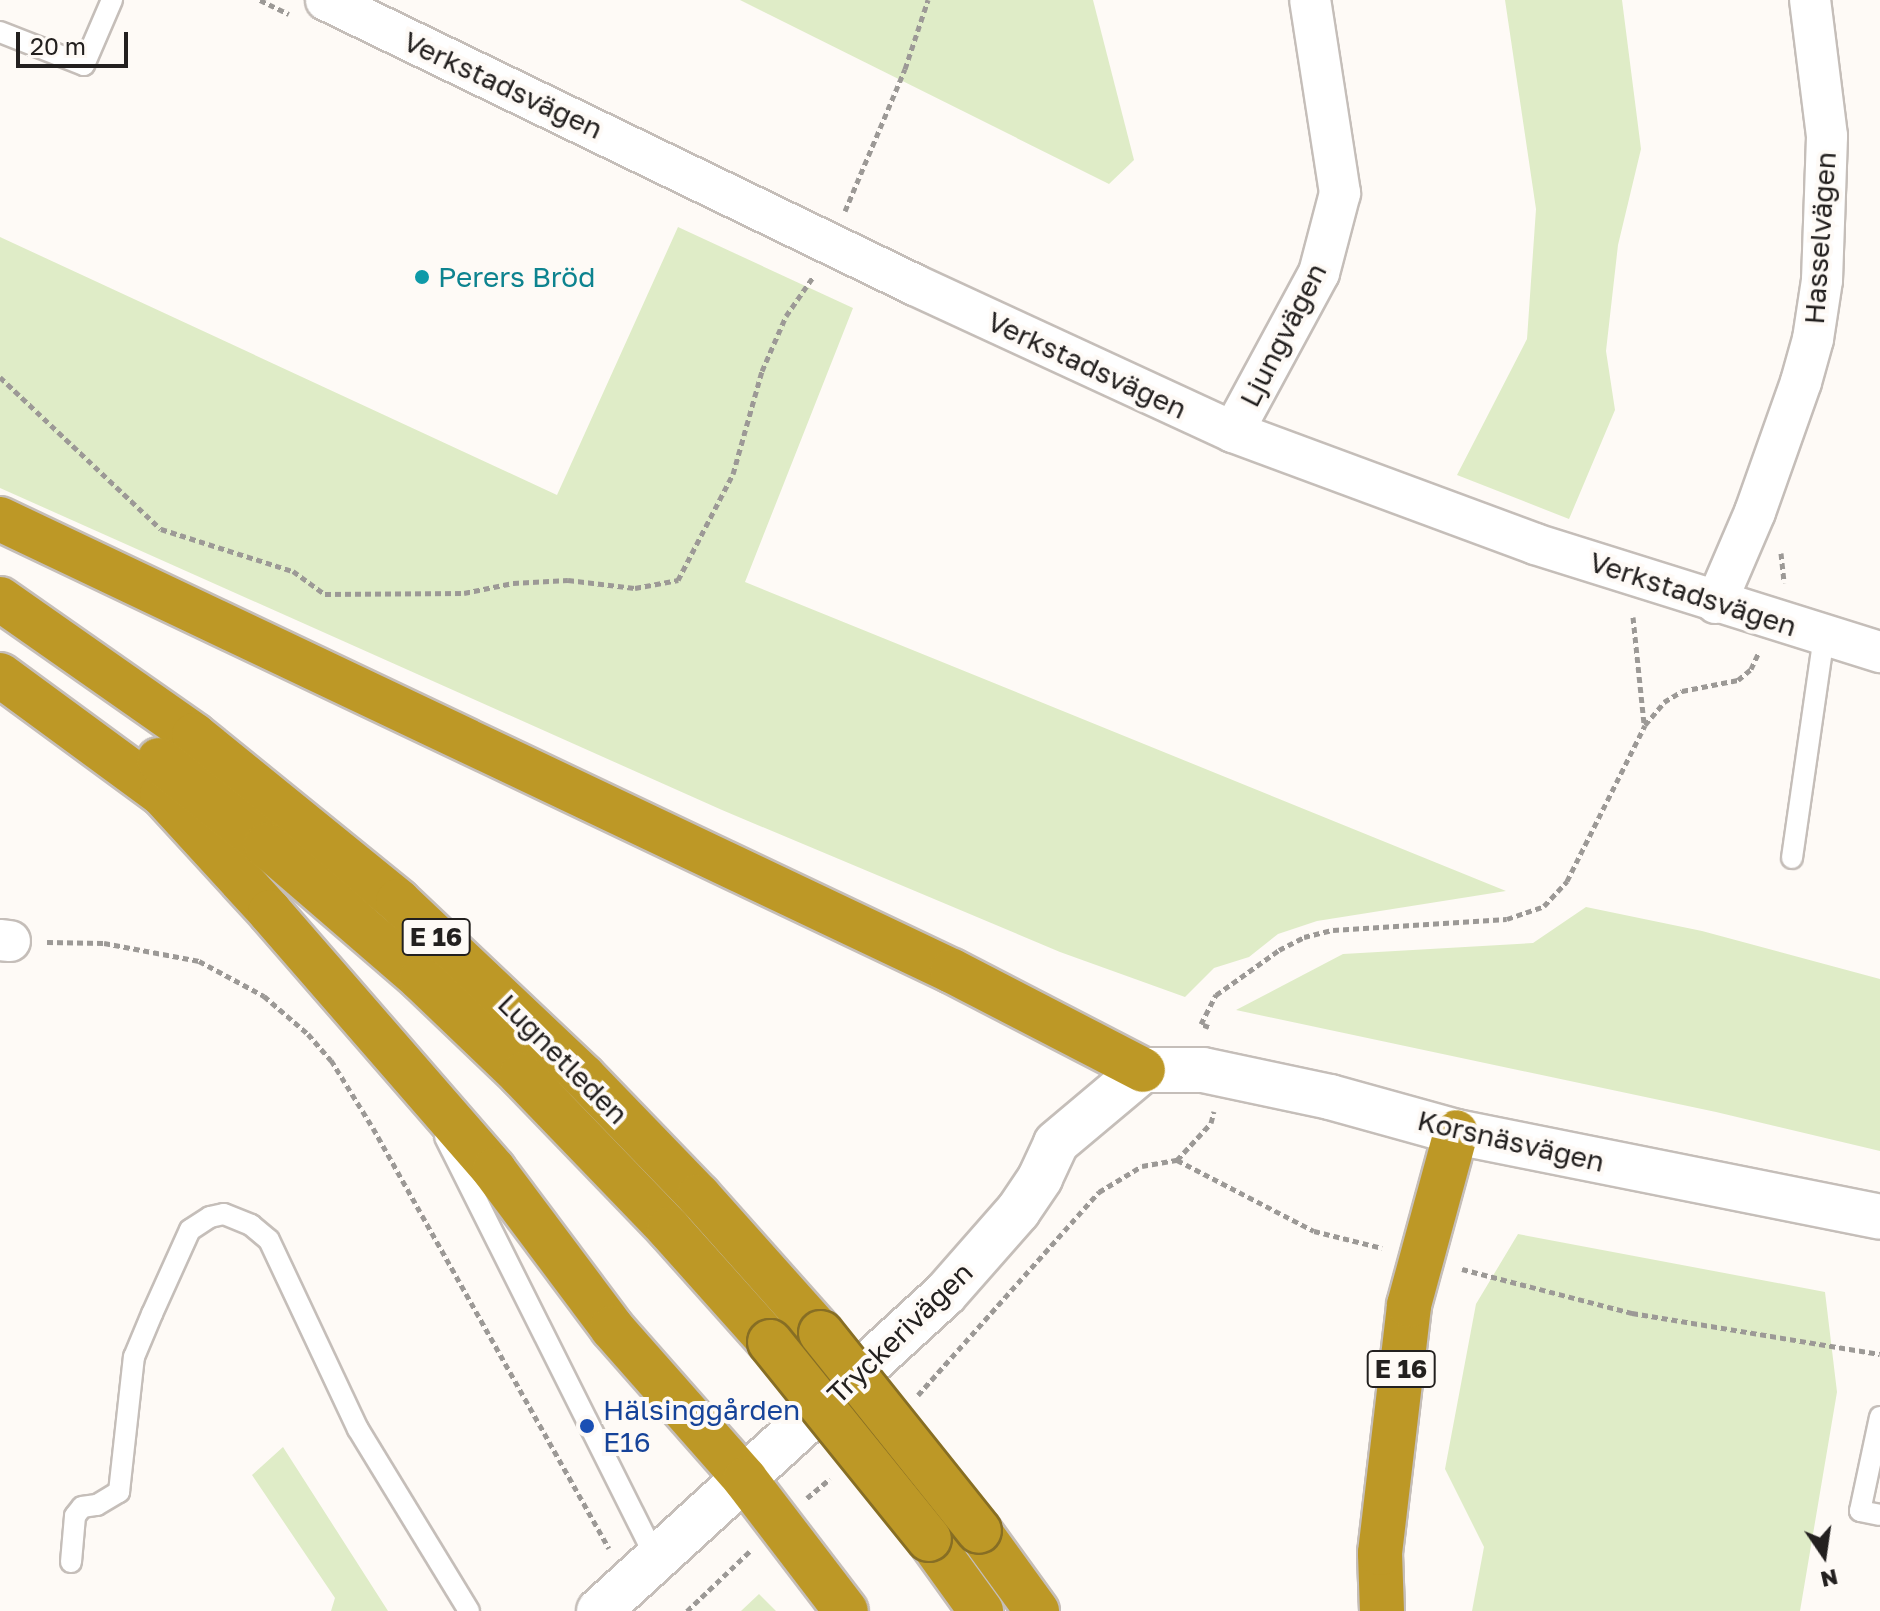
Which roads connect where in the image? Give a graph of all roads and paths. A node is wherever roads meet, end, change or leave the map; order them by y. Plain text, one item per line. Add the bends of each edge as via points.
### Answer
1 (112, 0) edge
2 (326, 0) edge
3 (928, 0) edge
4 (1310, 0) edge
5 (1810, 0) edge
6 (370, 11) edge
7 (0, 32) edge
8 (831, 244) junction
9 (0, 377) edge
10 (1233, 432) junction
11 (0, 519) edge
12 (0, 599) edge
13 (1716, 603) junction
14 (1633, 617) dead end
15 (1768, 619) junction
16 (1824, 636) junction
17 (0, 649) edge
18 (1880, 652) edge
19 (0, 675) edge
20 (1645, 725) junction
21 (1792, 858) dead end
22 (5, 941) edge
23 (1143, 1070) junction
24 (1222, 1074) junction
25 (416, 1079) junction
26 (1456, 1132) junction
27 (1177, 1160) junction
28 (1880, 1217) edge
29 (1397, 1252) dead end
30 (1451, 1266) dead end
31 (1880, 1354) edge
32 (909, 1404) dead end
33 (1880, 1417) edge
34 (833, 1476) dead end
35 (745, 1479) junction
36 (1880, 1515) edge
37 (778, 1523) junction
38 (71, 1562) dead end
39 (645, 1569) junction
40 (469, 1611) edge
41 (599, 1611) edge
42 (687, 1611) edge
43 (846, 1611) edge
44 (981, 1611) edge
45 (1037, 1611) edge
46 (1382, 1611) edge

1 - 7 lane via 84,65
2 - 6 street, Verkstadsvägen
3 - 8 path via 905,69
4 - 10 street, Ljungvägen via 1340,193 1319,273
5 - 13 street, Hasselvägen via 1827,136 1820,294 1801,382
6 - 8 street, Verkstadsvägen
8 - 9 path via 786,316 762,371 733,474 678,580 635,588 568,580 464,593 325,594 293,571 161,529
8 - 10 street, Verkstadsvägen
10 - 13 street, Verkstadsvägen via 1535,544
11 - 23 highway via 952,971
12 - 45 highway, Lugnetleden / E 16, bridge via 194,735 398,901 584,1077 821,1333
13 - 15 street, Verkstadsvägen
14 - 20 path
15 - 16 street, Verkstadsvägen
15 - 20 path via 1751,669 1738,680 1682,691 1664,702
16 - 18 street, Verkstadsvägen
16 - 21 lane
17 - 44 highway, Lugnetleden / E 16, bridge via 183,779 421,979 616,1174 770,1342
19 - 25 highway via 162,794
20 - 24 path via 1567,881 1544,906 1507,919 1333,930 1279,950 1216,995 1201,1024 1232,1036
22 - 39 path via 104,943 199,961 264,996 308,1034 331,1060 373,1128 603,1540
23 - 24 street, Korsnäsvägen
23 - 35 street, Tryckerivägen via 1056,1143 1018,1211 945,1294
24 - 26 street, Korsnäsvägen
24 - 27 path via 1211,1123
25 - 35 highway via 494,1170 612,1328
25 - 39 lane
26 - 28 street, Korsnäsvägen
26 - 46 highway, E 16 via 1409,1305 1380,1553
27 - 29 path via 1314,1231
27 - 32 path via 1142,1166 1099,1192
30 - 31 path via 1632,1313
33 - 36 lane via 1860,1511
34 - 37 path
35 - 37 highway
35 - 39 street, Tryckerivägen
37 - 42 path
37 - 43 highway
38 - 40 lane via 75,1516 82,1507 119,1492 134,1357 152,1314 190,1230 224,1214 269,1240 358,1429
39 - 41 street, Tryckerivägen

